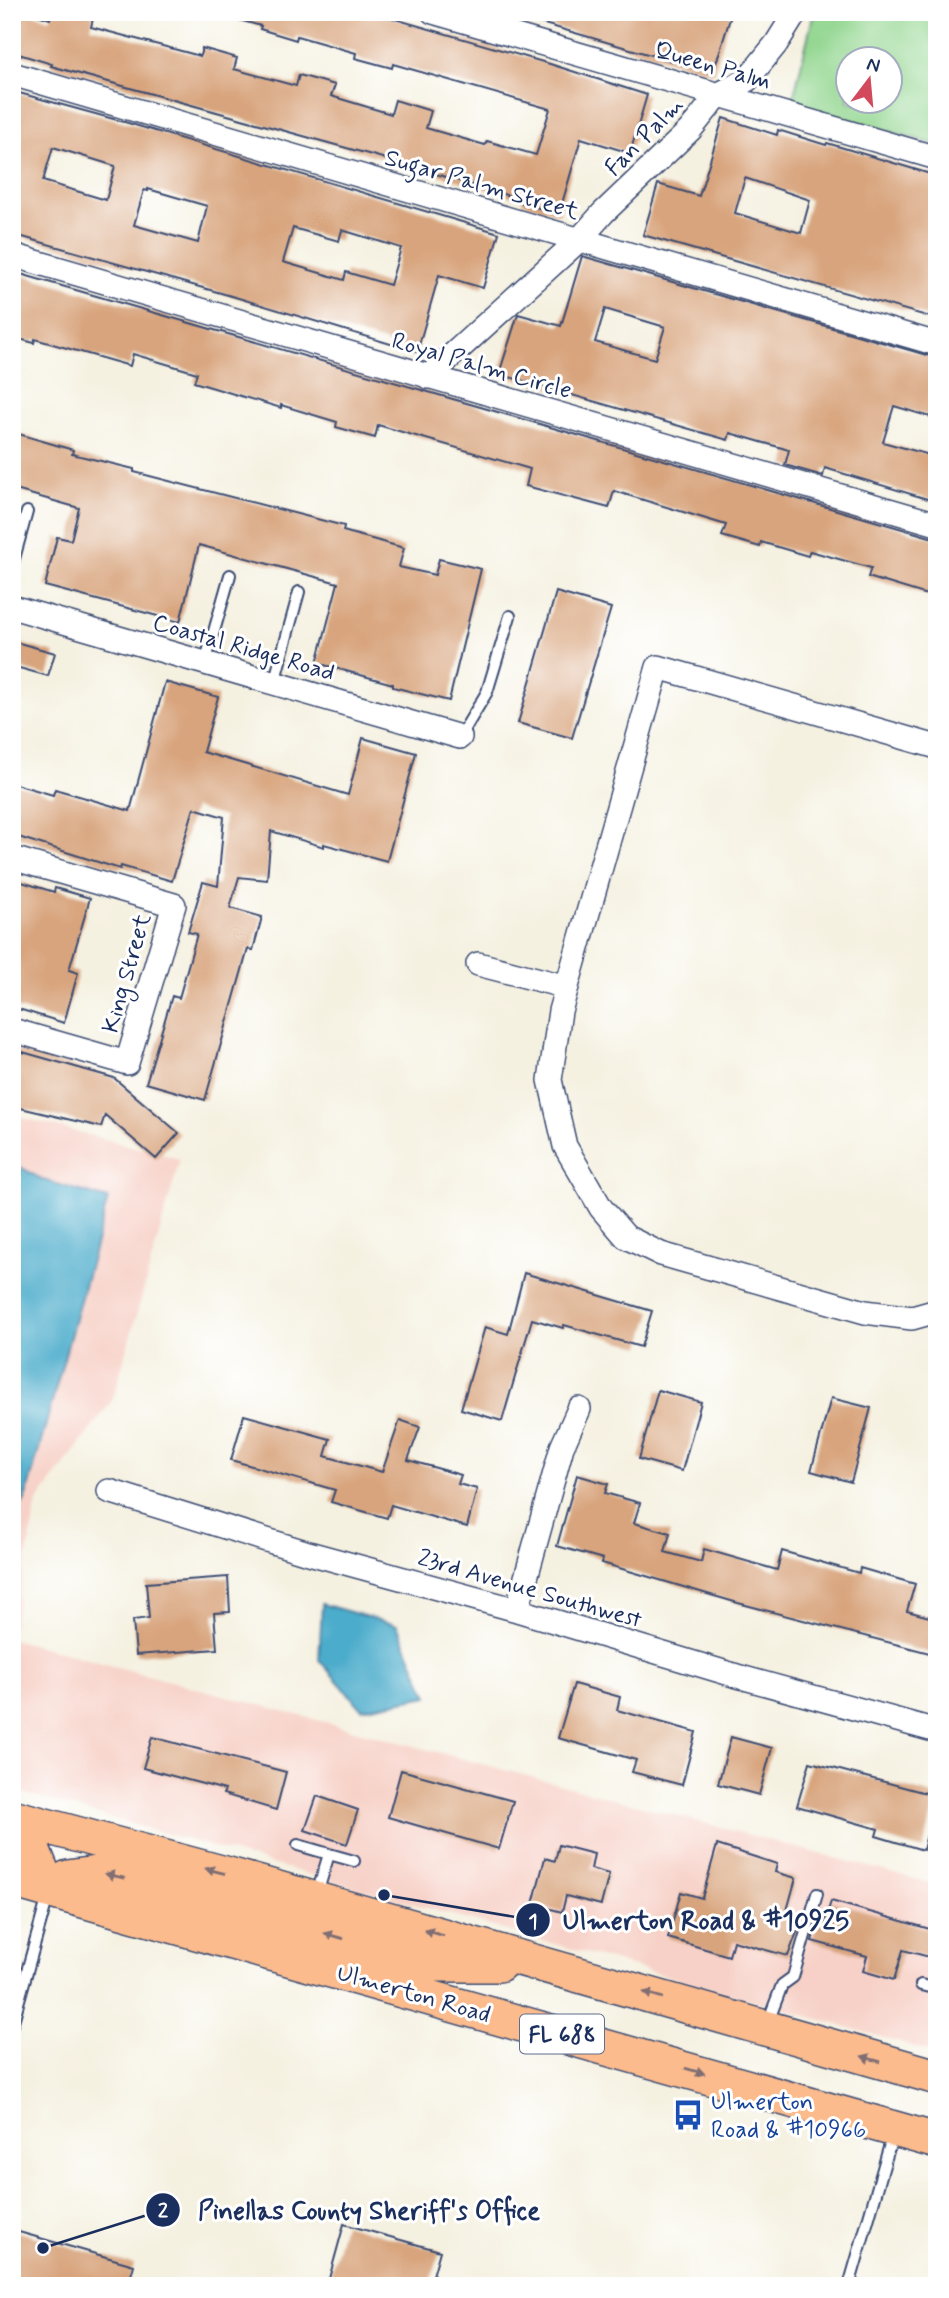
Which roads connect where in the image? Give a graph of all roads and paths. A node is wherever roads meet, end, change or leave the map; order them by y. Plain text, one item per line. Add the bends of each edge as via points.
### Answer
1 (433, 12) edge
2 (796, 12) edge
3 (12, 74) edge
4 (719, 94) junction
5 (937, 158) edge
6 (579, 240) junction
7 (12, 255) edge
8 (937, 344) edge
9 (428, 377) junction
10 (27, 512) dead end
11 (937, 524) edge
12 (12, 566) edge
13 (230, 575) dead end
14 (299, 592) dead end
15 (12, 607) edge
16 (510, 616) dead end
17 (205, 663) junction
18 (274, 683) junction
19 (460, 737) joint
20 (937, 747) edge
21 (12, 858) edge
22 (478, 964) dead end
23 (567, 987) junction
24 (12, 1030) edge
25 (937, 1311) edge
26 (579, 1409) dead end
27 (109, 1491) dead end
28 (517, 1610) junction
29 (937, 1731) edge
30 (16, 1818) edge
31 (298, 1845) dead end
32 (329, 1854) junction
33 (354, 1861) dead end
34 (12, 1880) edge
35 (49, 1890) junction
36 (817, 1894) dead end
37 (316, 1899) junction
38 (546, 1965) junction
39 (921, 1985) dead end
40 (937, 1989) edge
41 (12, 2025) edge
42 (766, 2028) junction
43 (937, 2077) edge
44 (895, 2129) junction
45 (937, 2141) edge
46 (849, 2286) edge

1 - 4 street, Queen Palm
2 - 4 street, Fan Palm via 747,80
3 - 6 street, Sugar Palm Street
4 - 5 street, Queen Palm
4 - 6 street, Fan Palm via 690,130
6 - 8 street, Sugar Palm Street
6 - 9 street, Fan Palm
7 - 9 street, Royal Palm Circle
9 - 11 street, Royal Palm Circle
10 - 12 lane
13 - 17 lane
14 - 18 lane
15 - 17 street, Coastal Ridge Road
16 - 19 lane via 487,692
17 - 18 street, Coastal Ridge Road
18 - 19 street, Coastal Ridge Road
20 - 23 street via 658,667
21 - 24 street, King Street via 174,905 127,1063
22 - 23 street
23 - 25 street via 550,1080 565,1146 601,1208 626,1237 661,1254 865,1312 912,1318
26 - 28 street via 562,1447
27 - 28 street, 23rd Avenue Southwest via 305,1552
28 - 29 street, 23rd Avenue Southwest
30 - 35 main road
37 -> 30 main road, FL 688
31 - 32 lane
32 - 33 lane
32 - 37 lane
34 - 35 main road, Ulmerton Road / FL 688
38 -> 35 main road via 433,1964 102,1873 68,1878
35 - 41 lane
35 -> 44 main road, Ulmerton Road / FL 688
36 - 42 lane via 793,1977 782,1985
38 -> 37 main road, FL 688
42 -> 38 main road, FL 688
39 - 40 lane
43 -> 42 main road, FL 688
44 - 45 main road, Ulmerton Road / FL 688
44 - 46 lane

